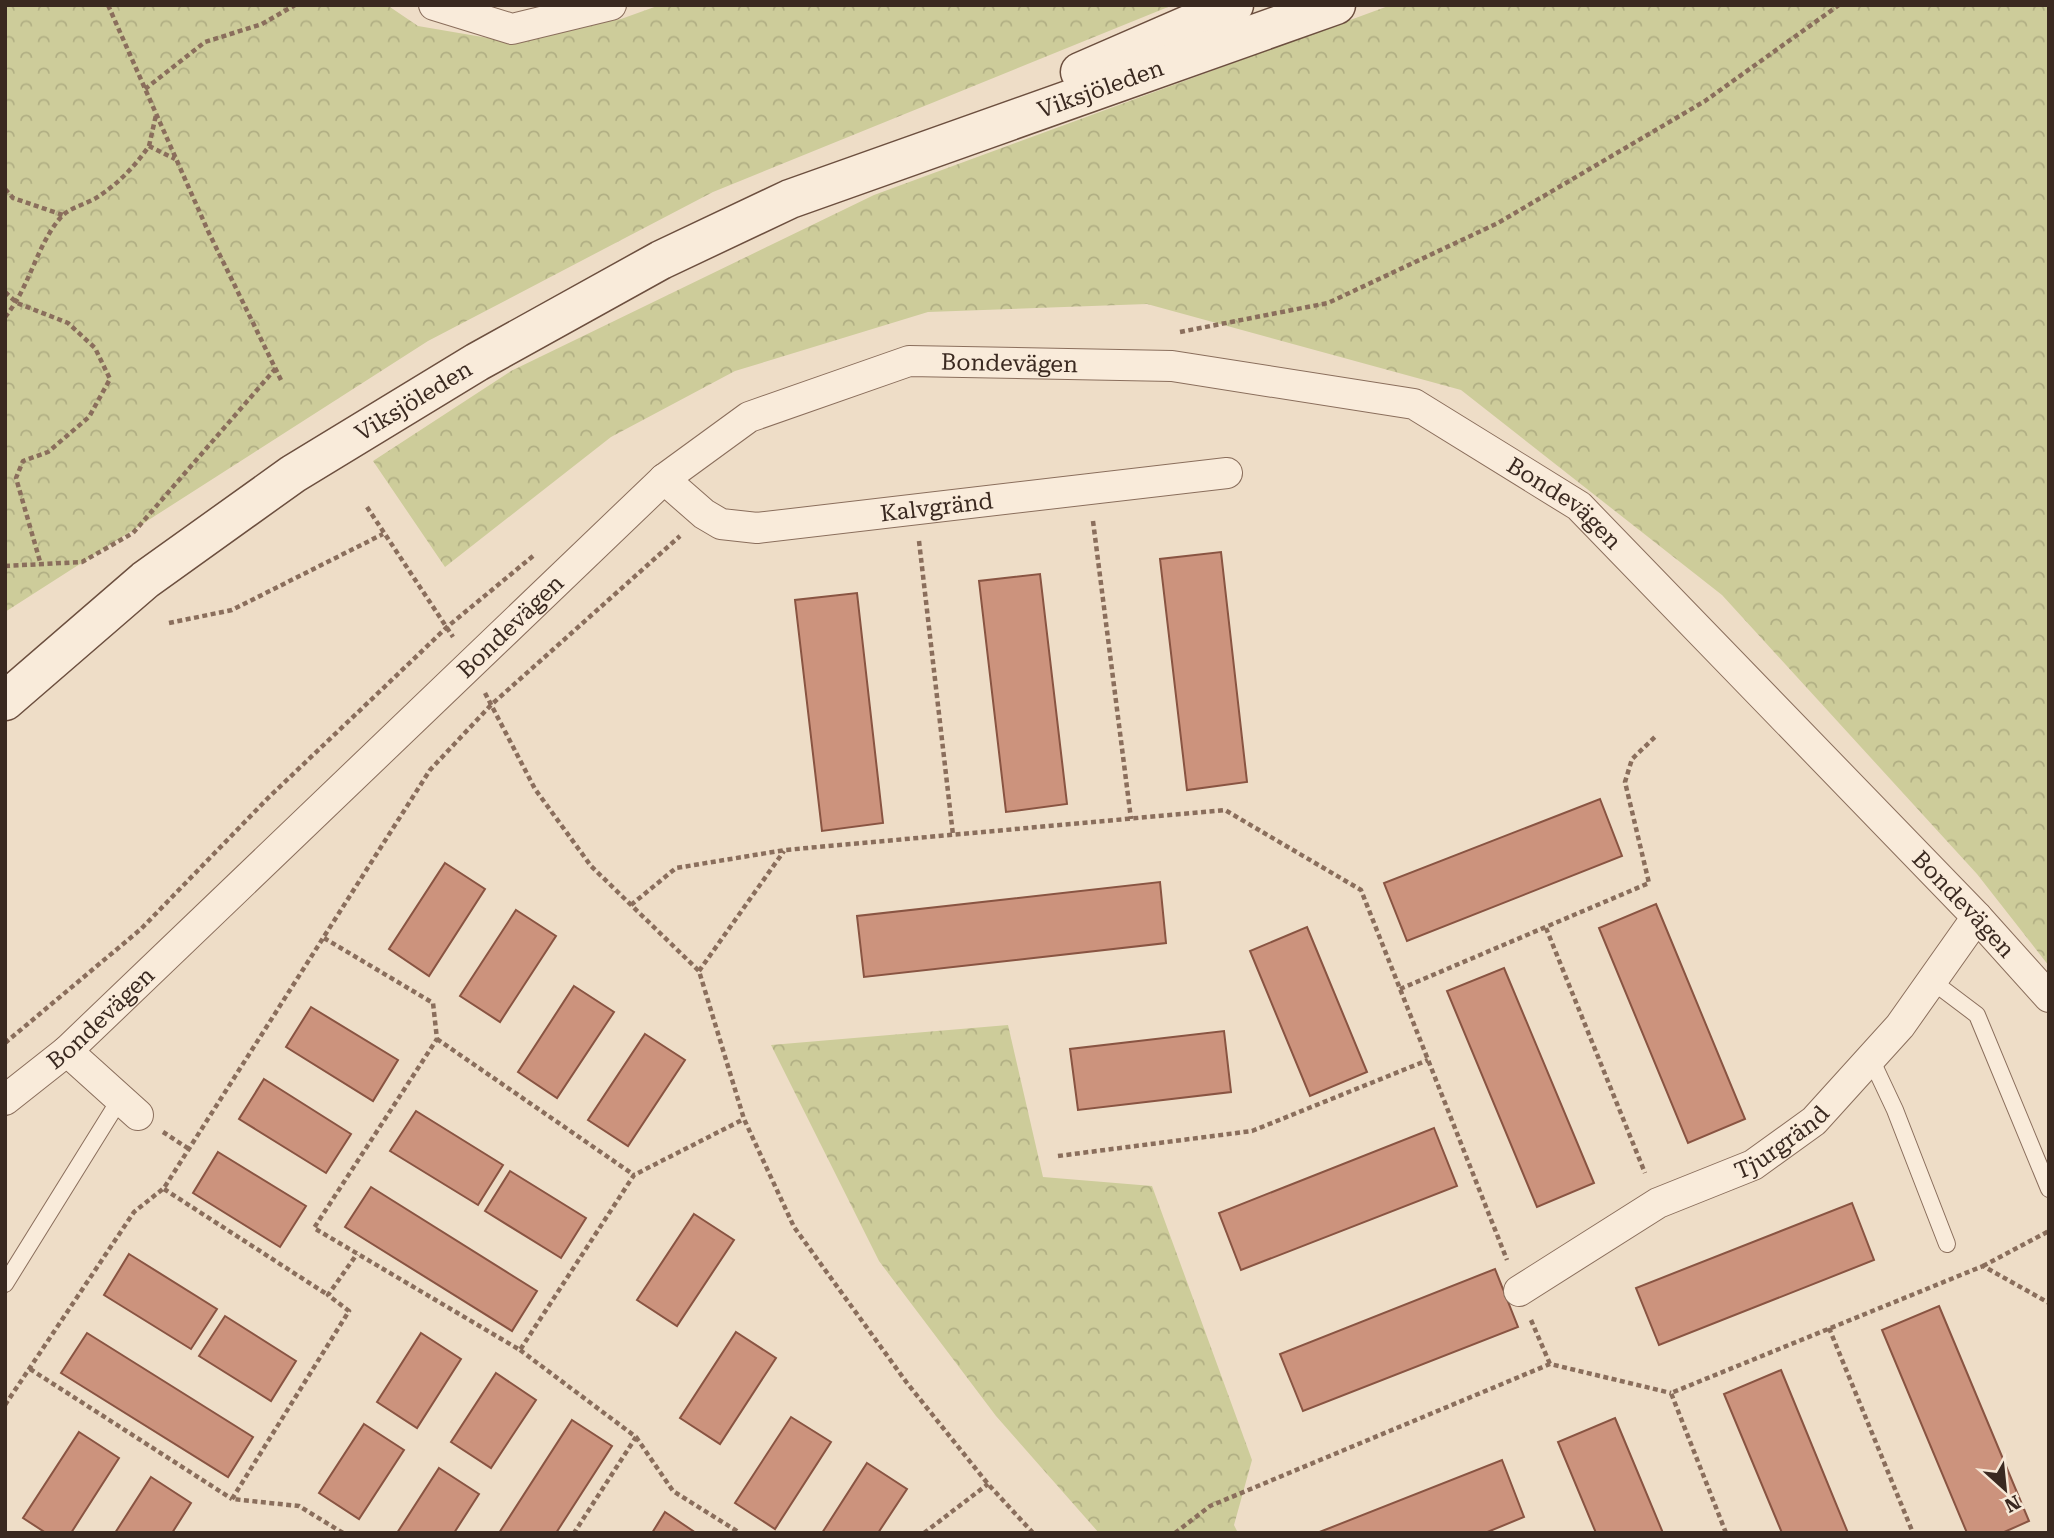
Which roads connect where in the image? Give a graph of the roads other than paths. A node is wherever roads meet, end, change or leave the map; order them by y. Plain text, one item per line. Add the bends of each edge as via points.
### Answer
1 (434, 5) edge
2 (611, 5) edge
3 (1234, 5) edge
4 (1336, 5) edge
5 (866, 171) junction
6 (1227, 473) dead end
7 (664, 479) junction
8 (5, 701) edge
9 (1977, 917) junction
10 (1932, 981) junction
11 (2049, 996) edge
12 (67, 1051) junction
13 (1871, 1059) junction
14 (5, 1100) edge
15 (129, 1107) joint
16 (2049, 1189) edge
17 (1947, 1244) dead end
18 (5, 1284) edge
19 (1519, 1291) road end

1 - 2 street via 512,29
3 - 5 main road, Viksjöleden
4 - 5 main road, Viksjöleden
5 - 8 main road, Viksjöleden via 790,199 661,260 477,362 293,474 145,580
6 - 7 street, Kalvgränd via 757,528 721,524
7 - 9 street, Bondevägen via 749,417 909,361 1172,366 1414,404 1578,506
7 - 12 street, Bondevägen
9 - 10 street, Tjurgränd
9 - 11 street, Bondevägen
10 - 13 street, Tjurgränd
10 - 16 lane via 1977,1015
12 - 14 street, Bondevägen
12 - 15 street
13 - 17 lane
13 - 19 street, Tjurgränd via 1814,1121 1753,1165 1658,1203
15 - 18 lane

